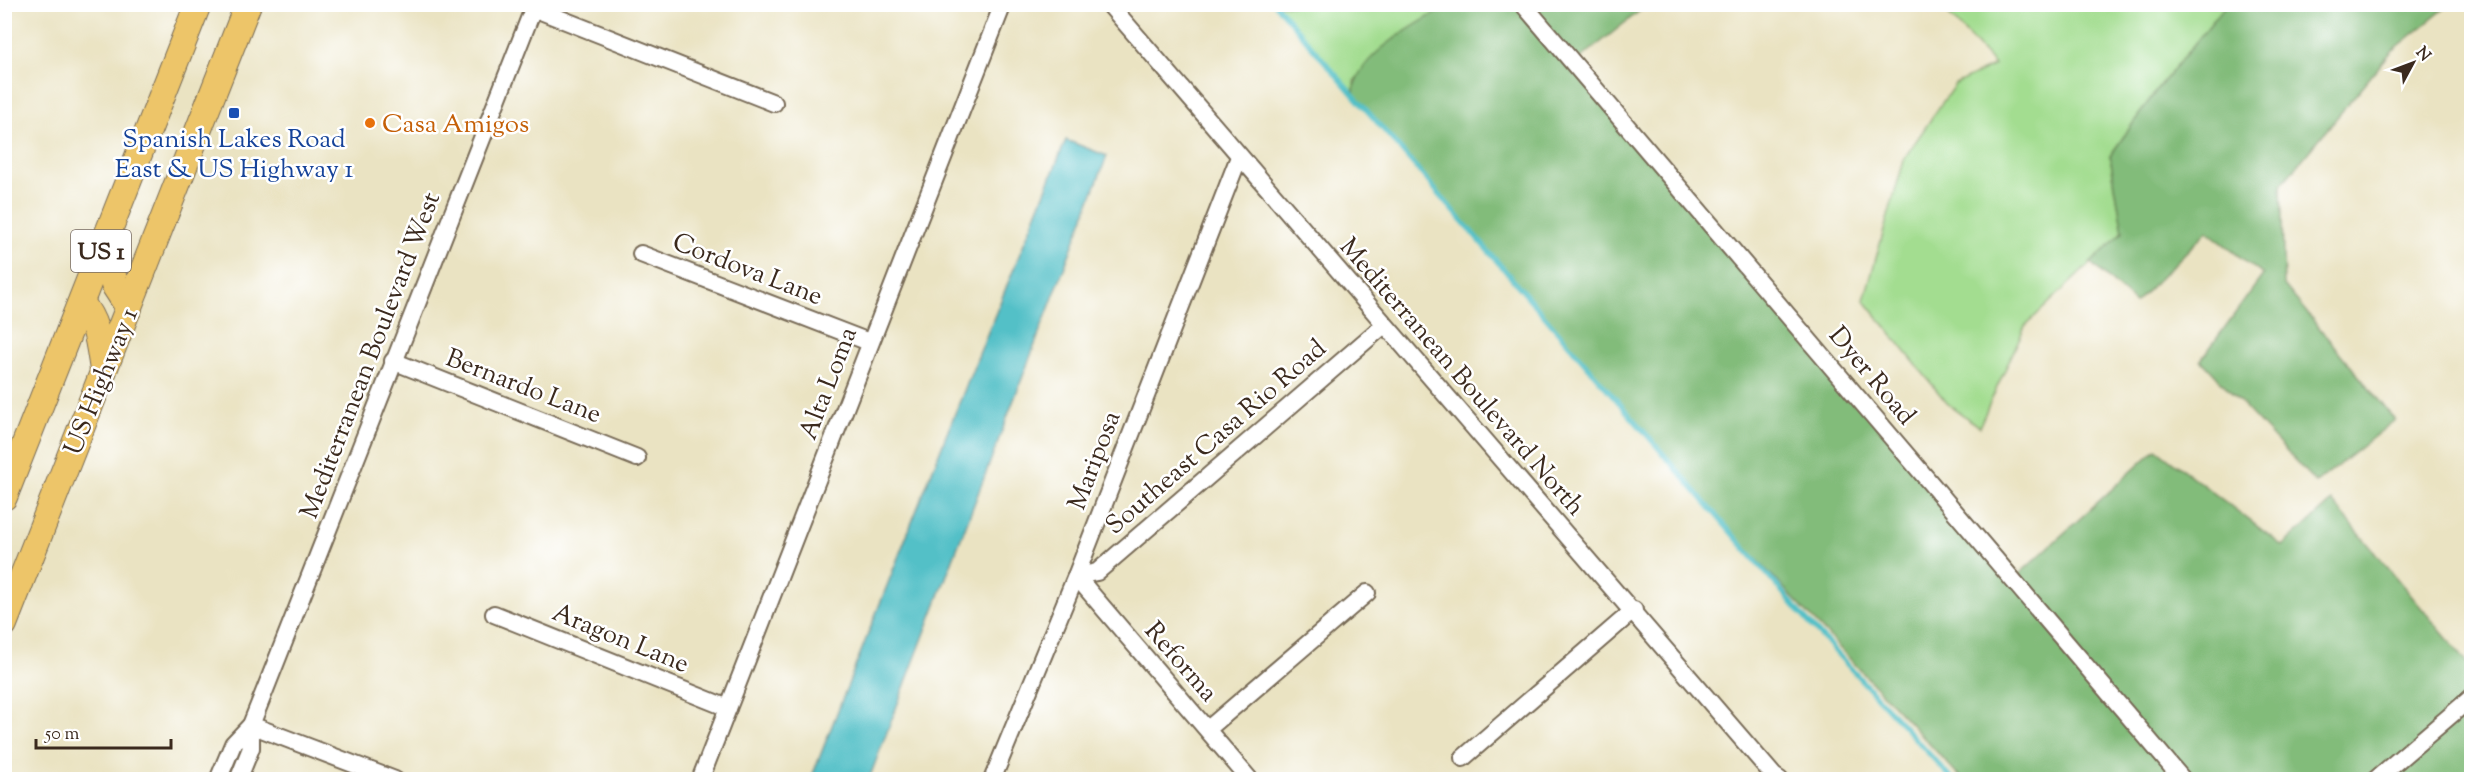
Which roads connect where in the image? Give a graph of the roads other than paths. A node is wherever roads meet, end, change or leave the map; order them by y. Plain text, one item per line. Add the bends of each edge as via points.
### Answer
1 (198, 4) edge
2 (248, 4) edge
3 (1003, 4) edge
4 (1109, 4) edge
5 (1523, 4) edge
6 (534, 6) edge
7 (774, 103) dead end
8 (1239, 157) junction
9 (109, 232) junction
10 (642, 254) dead end
11 (81, 303) junction
12 (129, 308) junction
13 (1384, 325) junction
14 (869, 342) junction
15 (393, 361) junction
16 (103, 374) junction
17 (637, 458) dead end
18 (4, 497) edge
19 (1076, 576) junction
20 (1367, 593) dead end
21 (1634, 610) junction
22 (495, 614) dead end
23 (4, 624) edge
24 (2472, 697) edge
25 (728, 708) junction
26 (251, 725) junction
27 (1208, 729) junction
28 (1463, 758) dead end
29 (1774, 778) edge
30 (218, 780) edge
31 (238, 780) edge
32 (394, 780) edge
33 (700, 780) edge
34 (992, 780) edge
35 (1250, 780) edge
36 (2183, 780) edge
37 (2375, 780) edge

1 - 9 main road, US Highway 1 / US 1
2 - 12 main road, US Highway 1 / US 1
3 - 14 street, Alta Loma
4 - 8 street, Mediterranean Boulevard North
5 - 36 street, Dyer Road
6 - 7 street
6 - 15 street, Mediterranean Boulevard West
8 - 13 street, Mediterranean Boulevard North
8 - 19 street, Mariposa
9 - 11 main road, US Highway 1 / US 1
9 - 12 main road via 114,285
10 - 14 street, Cordova Lane
11 - 16 main road via 96,327
11 - 18 main road, US Highway 1 / US 1
12 - 16 main road, US Highway 1 / US 1
13 - 19 street, Southeast Casa Rio Road via 1097,572
13 - 21 street, Mediterranean Boulevard North
14 - 25 street, Alta Loma
15 - 17 street, Bernardo Lane
15 - 26 street, Mediterranean Boulevard West
16 - 23 main road, US Highway 1 / US 1
19 - 27 street, Reforma
19 - 34 street, Mariposa
20 - 27 street
21 - 28 street
21 - 29 street, Mediterranean Boulevard North
22 - 25 street, Aragon Lane
24 - 37 street
25 - 33 street, Alta Loma
26 - 30 street, Mediterranean Boulevard West via 233,744
26 - 31 street, Mediterranean Boulevard West via 250,748
26 - 32 street
27 - 35 street, Reforma

